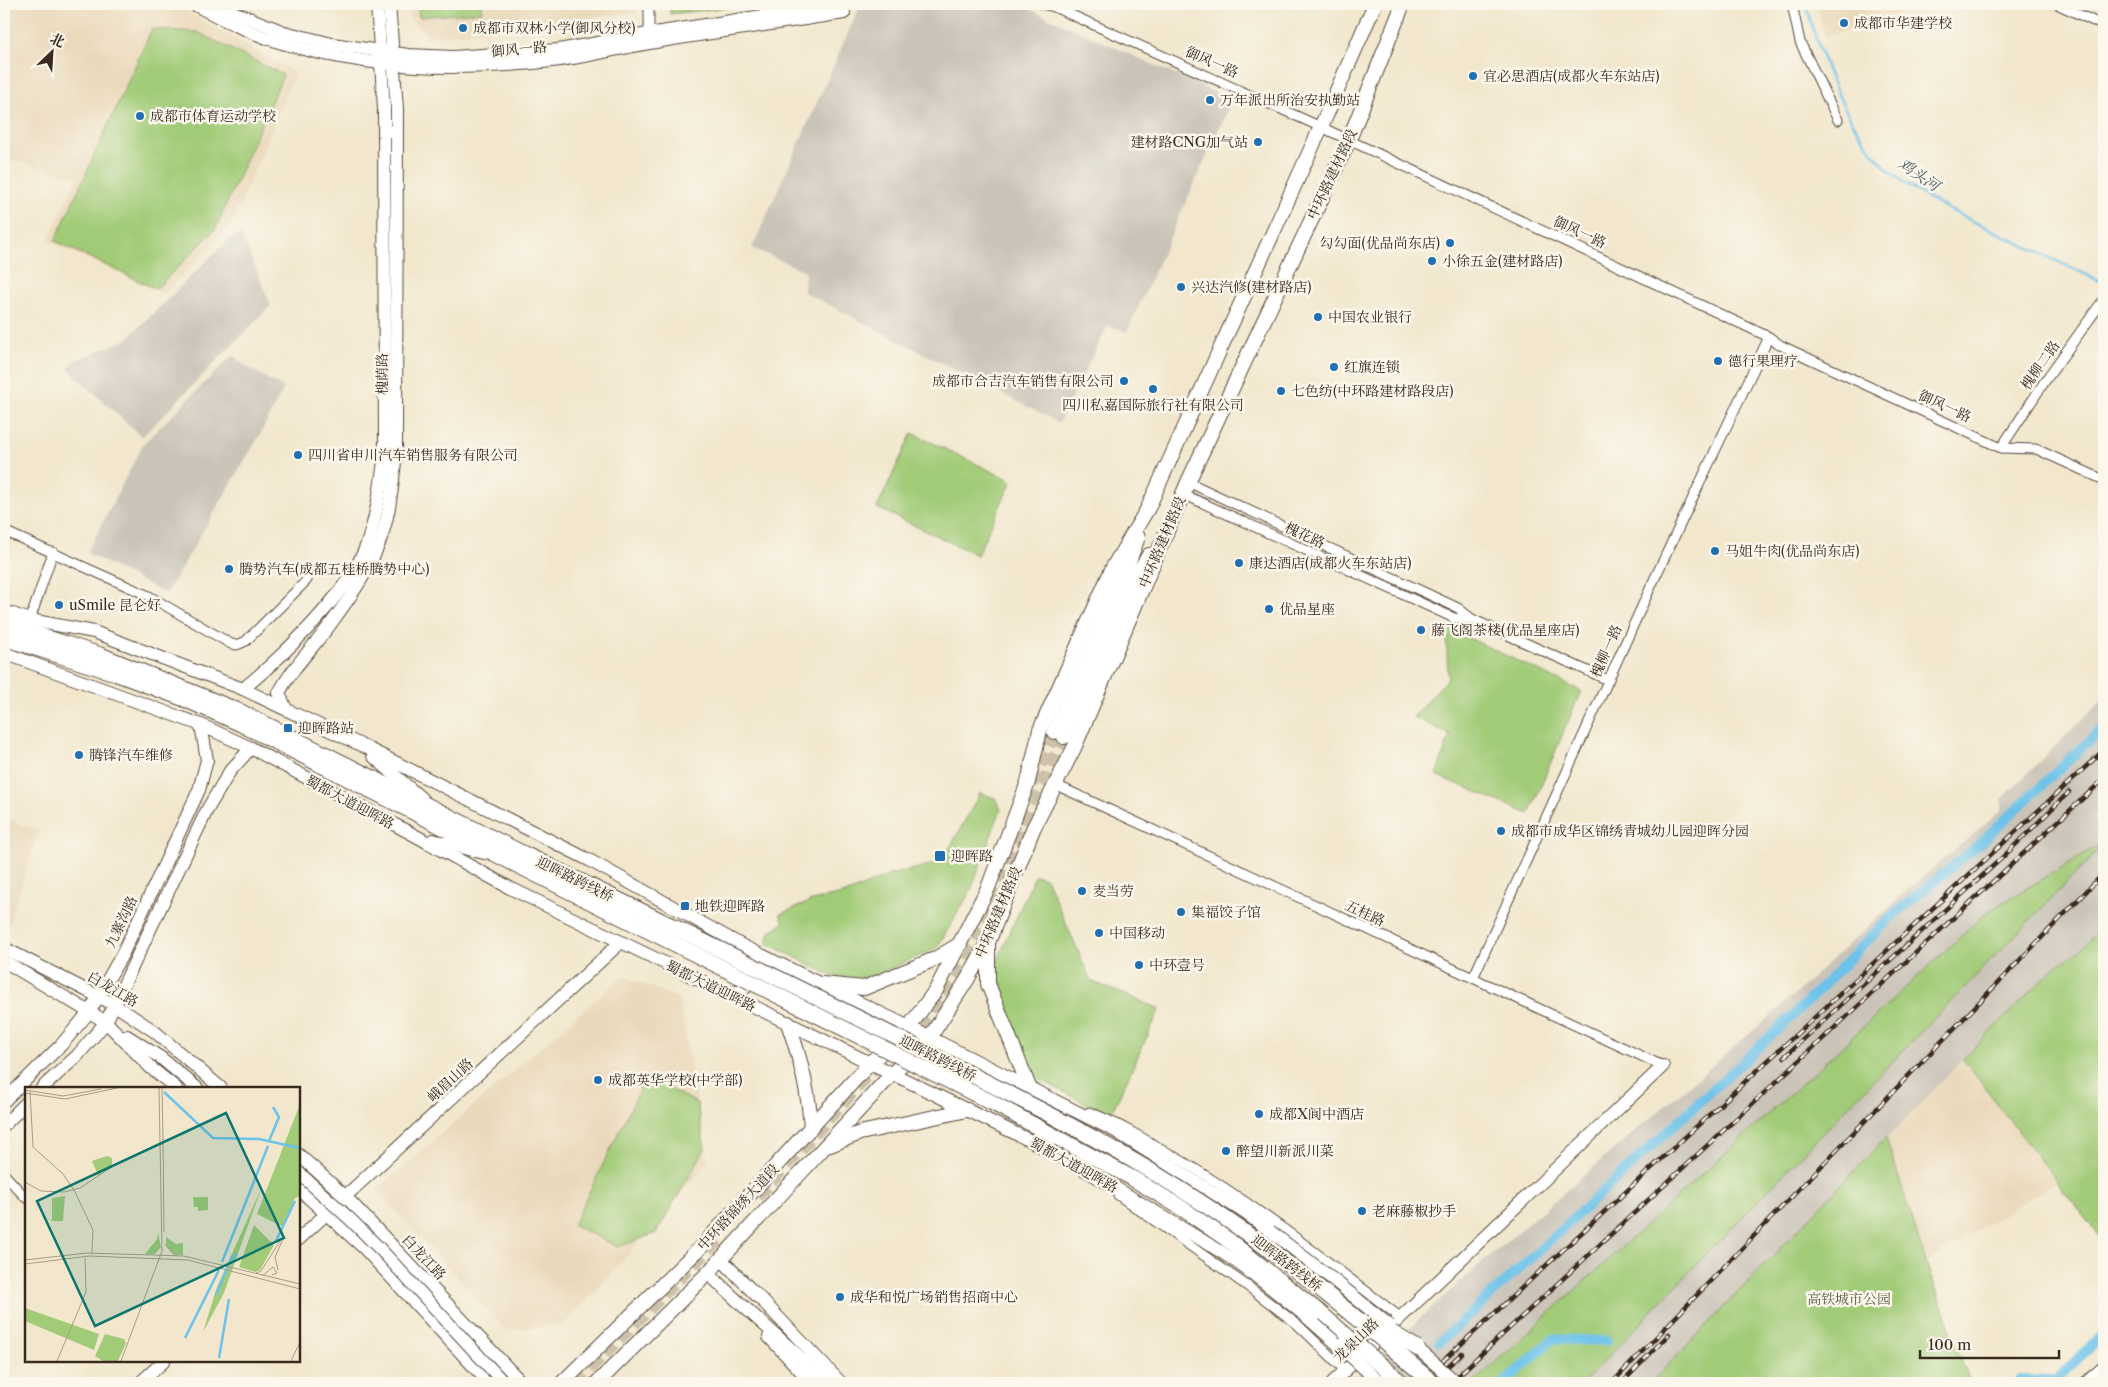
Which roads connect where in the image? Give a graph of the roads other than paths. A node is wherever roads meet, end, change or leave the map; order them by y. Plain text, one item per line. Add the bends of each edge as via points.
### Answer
1 (193, 4) edge
2 (218, 4) edge
3 (377, 4) edge
4 (389, 4) edge
5 (650, 4) edge
6 (1042, 4) edge
7 (1376, 4) edge
8 (1403, 4) edge
9 (1407, 4) edge
10 (1792, 4) edge
11 (2058, 4) edge
12 (844, 7) edge
13 (2104, 26) edge
14 (649, 38) junction
15 (1388, 43) junction
16 (388, 58) junction
17 (1838, 120) dead end
18 (1321, 127) junction
19 (1348, 140) junction
20 (2104, 300) edge
21 (1768, 337) junction
22 (2001, 448) junction
23 (2104, 480) edge
24 (1185, 488) junction
25 (1148, 508) junction
26 (1172, 518) junction
27 (4, 531) edge
28 (53, 552) junction
29 (307, 580) dead end
30 (4, 611) edge
31 (30, 620) junction
32 (4, 624) edge
33 (4, 638) edge
34 (4, 653) edge
35 (1608, 680) junction
36 (243, 689) junction
37 (286, 709) junction
38 (201, 725) junction
39 (360, 745) junction
40 (251, 748) junction
41 (1056, 785) junction
42 (427, 804) junction
43 (416, 836) junction
44 (516, 859) junction
45 (989, 940) junction
46 (621, 942) junction
47 (960, 944) junction
48 (743, 946) junction
49 (4, 948) edge
50 (4, 961) edge
51 (1473, 978) junction
52 (822, 984) junction
53 (721, 991) junction
54 (99, 996) junction
55 (116, 1005) junction
56 (90, 1011) junction
57 (106, 1022) junction
58 (788, 1023) junction
59 (909, 1027) junction
60 (930, 1037) junction
61 (869, 1064) junction
62 (1663, 1066) joint
63 (892, 1074) junction
64 (43, 1087) edge
65 (175, 1087) edge
66 (196, 1087) edge
67 (221, 1087) edge
68 (1029, 1087) junction
69 (1055, 1100) junction
70 (4, 1101) edge
71 (25, 1105) edge
72 (967, 1110) junction
73 (4, 1125) edge
74 (811, 1128) junction
75 (1033, 1142) junction
76 (826, 1146) junction
77 (300, 1156) edge
78 (1089, 1172) junction
79 (4, 1174) edge
80 (300, 1174) edge
81 (300, 1191) edge
82 (25, 1197) edge
83 (346, 1197) junction
84 (327, 1214) junction
85 (1270, 1231) junction
86 (300, 1238) edge
87 (722, 1259) junction
88 (1244, 1267) junction
89 (708, 1273) junction
90 (754, 1292) junction
91 (732, 1297) junction
92 (1332, 1297) junction
93 (1320, 1312) junction
94 (1401, 1318) junction
95 (1348, 1337) junction
96 (1417, 1348) junction
97 (799, 1354) junction
98 (163, 1362) edge
99 (1346, 1372) junction
100 (140, 1383) edge
101 (489, 1383) edge
102 (504, 1383) edge
103 (522, 1383) edge
104 (562, 1383) edge
105 (597, 1383) edge
106 (812, 1383) edge
107 (826, 1383) edge
108 (841, 1383) edge
109 (1332, 1383) edge
110 (1380, 1383) edge
111 (1386, 1383) edge
112 (1402, 1383) edge
113 (1433, 1383) edge
114 (1457, 1383) edge

1 - 16 main road, 御风一路 via 278,42 326,55
2 - 16 main road, 御风一路 via 284,32
3 - 16 main road, 槐荫路
4 - 16 main road, 槐荫路
5 - 14 street
6 - 18 street, 御风一路
7 - 18 main road, 中环路建材路段
8 - 15 main road
9 - 15 main road
10 - 17 street via 1800,42
11 - 13 street
12 - 14 main road, 御风一路
14 - 16 main road, 御风一路 via 562,60 501,66 461,67
15 - 19 main road, 中环路建材路段
16 - 36 main road, 槐荫路 via 384,108 385,454 374,521 366,546 349,578 332,600 268,669
16 - 37 main road, 槐荫路 via 397,109 396,452 391,498 383,532 359,584 279,693
18 - 19 street, 御风一路
18 - 25 main road, 中环路建材路段
19 - 21 street, 御风一路
19 - 24 main road, 中环路建材路段
20 - 22 street, 槐柳二路
21 - 22 street, 御风一路
21 - 35 street, 槐柳一路
22 - 23 street, 御风一路 via 2036,449
24 - 26 main road, 中环路建材路段
24 - 35 street, 槐花路 via 1454,618 1472,619
25 - 26 main road via 1126,572 1059,735 1136,576
25 - 47 main road, 中环路建材路段 via 1113,567 1040,730 1028,782 988,888
26 - 41 main road, 中环路建材路段
27 - 28 street
28 - 29 street via 149,596 237,645 256,632
28 - 31 street
30 - 31 main road
31 - 36 main road via 94,632
32 - 42 highway via 100,654 242,712
33 - 44 highway, 蜀都大道迎晖路 via 182,698
34 - 38 main road, 蜀都大道迎晖路
35 - 51 street, 槐柳一路
36 - 37 main road
37 - 39 main road
38 - 40 main road, 蜀都大道迎晖路
38 - 54 main road, 九寨沟路 via 207,760 199,790 123,953
39 - 42 main road
39 - 48 main road via 480,803
40 - 43 main road, 蜀都大道迎晖路
40 - 55 main road via 230,771 207,810
41 - 45 main road, 中环路建材路段 via 1033,829
41 - 51 street, 五桂路
42 - 44 highway
43 - 44 main road
43 - 46 main road, 蜀都大道迎晖路 via 510,888
44 - 92 highway, 迎晖路跨线桥, bridge via 811,994 1113,1149 1247,1233
44 - 93 highway, 迎晖路跨线桥, bridge via 1124,1173 1231,1242
45 - 60 main road, 中环路建材路段 via 952,1006
45 - 68 main road via 988,984
46 - 53 main road, 蜀都大道迎晖路
46 - 83 main road, 峨眉山路
47 - 52 main road via 934,959 864,988
47 - 59 main road, 中环路建材路段 via 936,990
48 - 52 main road
48 - 53 main road via 756,964 754,978 744,990
49 - 54 main road, 白龙江路
50 - 56 main road
51 - 62 street, 五桂路
52 - 59 main road
53 - 58 main road, 蜀都大道迎晖路
54 - 55 main road, 白龙江路
54 - 56 main road, 九寨沟路
55 - 57 main road
55 - 67 main road, 白龙江路 via 154,1031
56 - 57 main road
56 - 70 main road, 九寨沟路 via 62,1044
57 - 64 main road via 77,1056
57 - 65 main road via 151,1068
57 - 66 main road via 161,1058
58 - 61 main road, 蜀都大道迎晖路
58 - 74 main road via 809,1102
59 - 60 main road
59 - 61 main road, 中环路锦绣大道段
60 - 63 main road, 中环路锦绣大道段
60 - 68 main road
61 - 63 main road, 蜀都大道迎晖路
61 - 74 main road, 中环路锦绣大道段
62 - 94 main road, 龙泉山路
63 - 72 main road, 蜀都大道迎晖路
63 - 76 main road, 中环路锦绣大道段
68 - 69 main road
69 - 75 main road via 1041,1099 1025,1111 1025,1133
69 - 85 main road via 1115,1131
69 - 94 street via 1109,1120 1202,1172 1298,1239
71 - 73 main road
72 - 75 main road, 蜀都大道迎晖路
72 - 76 main road via 860,1133
74 - 104 main road, 中环路锦绣大道段 via 706,1242
75 - 78 main road, 蜀都大道迎晖路
76 - 87 main road, 中环路锦绣大道段
77 - 83 main road, 白龙江路
78 - 88 main road, 蜀都大道迎晖路, bridge
78 - 99 street via 1135,1209 1219,1264 1297,1324
79 - 82 street
80 - 102 main road, bridge via 381,1250
81 - 84 main road
83 - 84 main road, 峨眉山路
83 - 103 main road, 白龙江路
84 - 86 main road, 峨眉山路
84 - 101 main road via 364,1248
85 - 92 highway, bridge
85 - 96 main road, bridge
87 - 89 main road, 中环路锦绣大道段
87 - 90 main road
88 - 93 highway, bridge
88 - 110 main road, 蜀都大道迎晖路, bridge via 1302,1313
89 - 91 main road
89 - 105 main road, 中环路锦绣大道段
90 - 97 main road
90 - 108 main road
91 - 97 main road
91 - 106 main road
92 - 96 highway, bridge
92 - 113 highway, bridge
93 - 95 highway
94 - 99 main road, 龙泉山路
95 - 111 highway, bridge
95 - 112 highway, bridge
96 - 114 main road, bridge
97 - 107 main road
98 - 100 main road
99 - 109 main road, 龙泉山路

